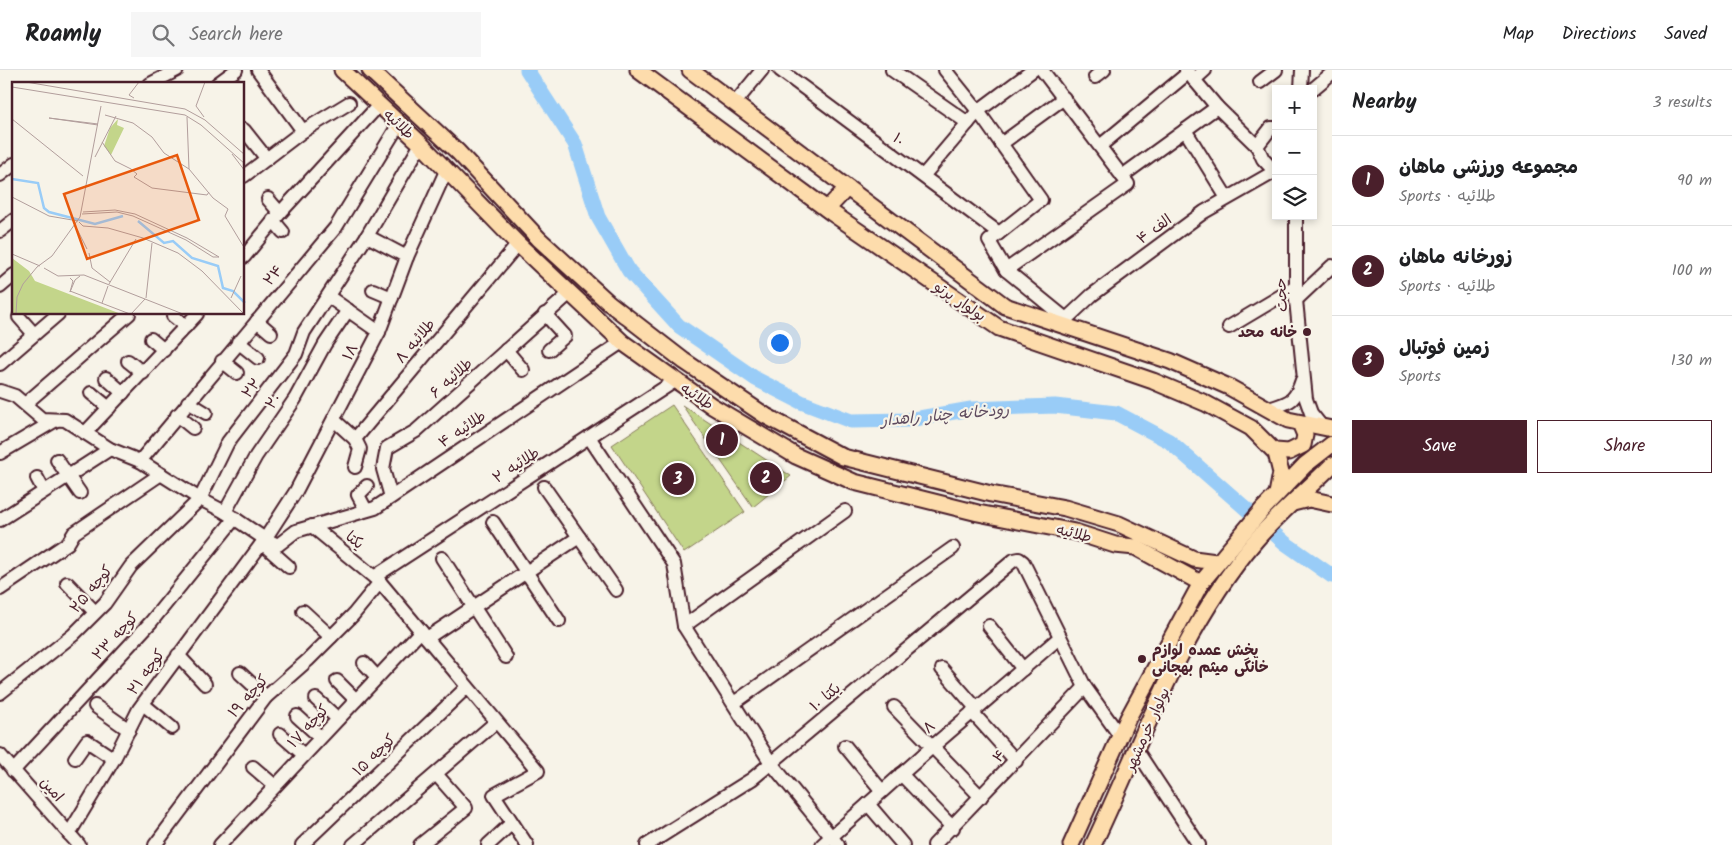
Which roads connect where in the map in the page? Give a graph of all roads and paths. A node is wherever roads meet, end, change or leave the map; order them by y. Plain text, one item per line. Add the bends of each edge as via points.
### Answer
1 (176, 70) edge
2 (236, 70) edge
3 (258, 70) edge
4 (342, 70) edge
5 (370, 70) edge
6 (638, 70) edge
7 (690, 70) edge
8 (762, 70) edge
9 (780, 70) edge
10 (892, 70) edge
11 (945, 70) edge
12 (1032, 70) edge
13 (1042, 70) edge
14 (1205, 70) edge
15 (1276, 70) edge
16 (1302, 70) edge
17 (1332, 73) edge
18 (1189, 74) edge
19 (154, 82) edge
20 (220, 82) edge
21 (1260, 82) dead end
22 (1301, 85) edge
23 (1317, 86) edge
24 (1064, 98) junction
25 (349, 103) dead end
26 (735, 104) junction
27 (379, 105) junction
28 (1217, 107) junction
29 (978, 112) junction
30 (399, 124) junction
31 (968, 124) junction
32 (428, 125) junction
33 (1272, 128) edge
34 (1185, 130) junction
35 (245, 131) edge
36 (304, 131) junction
37 (417, 141) junction
38 (1001, 144) junction
39 (1100, 146) junction
40 (1257, 146) junction
41 (267, 159) junction
42 (12, 165) edge
43 (1272, 169) edge
44 (446, 171) junction
45 (0, 174) edge
46 (1272, 174) edge
47 (245, 175) edge
48 (923, 176) junction
49 (1125, 180) junction
50 (847, 188) junction
51 (1226, 198) junction
52 (268, 199) dead end
53 (827, 209) junction
54 (276, 216) junction
55 (1296, 220) edge
56 (12, 222) edge
57 (0, 231) edge
58 (283, 232) dead end
59 (999, 233) junction
60 (367, 236) junction
61 (518, 244) junction
62 (245, 252) edge
63 (408, 257) junction
64 (1332, 266) edge
65 (1006, 270) junction
66 (12, 277) edge
67 (0, 287) edge
68 (373, 290) dead end
69 (570, 293) junction
70 (1296, 293) junction
71 (328, 297) junction
72 (392, 298) junction
73 (348, 310) junction
74 (545, 314) junction
75 (57, 315) edge
76 (128, 315) edge
77 (196, 315) edge
78 (173, 316) dead end
79 (19, 317) dead end
80 (256, 320) junction
81 (1063, 322) junction
82 (186, 326) junction
83 (1229, 327) dead end
84 (379, 332) junction
85 (271, 333) dead end
86 (34, 334) junction
87 (151, 339) dead end
88 (238, 342) junction
89 (622, 342) junction
90 (164, 350) junction
91 (506, 350) junction
92 (549, 350) dead end
93 (258, 358) dead end
94 (1162, 358) junction
95 (128, 361) dead end
96 (222, 361) junction
97 (0, 364) edge
98 (523, 370) dead end
99 (142, 373) junction
100 (237, 373) dead end
101 (1304, 373) junction
102 (106, 378) dead end
103 (675, 381) junction
104 (1154, 381) junction
105 (0, 391) edge
106 (91, 393) dead end
107 (123, 393) junction
108 (188, 402) junction
109 (25, 404) junction
110 (109, 408) junction
111 (1269, 409) junction
112 (206, 413) dead end
113 (177, 415) junction
114 (57, 420) junction
115 (334, 420) junction
116 (1300, 423) junction
117 (193, 428) dead end
118 (1328, 429) edge
119 (85, 433) junction
120 (590, 437) junction
121 (354, 438) junction
122 (1332, 444) edge
123 (110, 449) junction
124 (1275, 451) junction
125 (0, 453) edge
126 (57, 460) dead end
127 (140, 461) junction
128 (1332, 465) edge
129 (355, 467) dead end
130 (161, 474) junction
131 (68, 475) junction
132 (37, 478) dead end
133 (367, 486) dead end
134 (544, 487) dead end
135 (44, 491) junction
136 (80, 493) dead end
137 (1277, 494) junction
138 (391, 497) junction
139 (200, 499) junction
140 (1293, 503) junction
141 (1332, 504) edge
142 (366, 510) junction
143 (846, 511) dead end
144 (230, 515) junction
145 (0, 520) edge
146 (493, 522) dead end
147 (312, 526) junction
148 (579, 537) junction
149 (263, 541) junction
150 (954, 548) dead end
151 (442, 558) dead end
152 (1216, 562) junction
153 (289, 568) dead end
154 (526, 572) junction
155 (377, 579) junction
156 (1201, 582) junction
157 (67, 583) dead end
158 (0, 589) edge
159 (616, 590) dead end
160 (474, 607) junction
161 (303, 611) dead end
162 (95, 612) junction
163 (559, 621) dead end
164 (684, 626) junction
165 (989, 626) dead end
166 (424, 635) junction
167 (331, 637) junction
168 (1060, 637) junction
169 (178, 656) junction
170 (506, 657) dead end
171 (364, 663) dead end
172 (942, 669) dead end
173 (1023, 669) junction
174 (240, 674) dead end
175 (378, 677) junction
176 (337, 681) dead end
177 (205, 684) dead end
178 (467, 687) junction
179 (1085, 687) junction
180 (0, 693) edge
181 (266, 697) junction
182 (316, 699) dead end
183 (356, 700) junction
184 (734, 703) junction
185 (143, 704) junction
186 (95, 706) dead end
187 (894, 707) dead end
188 (974, 710) junction
189 (297, 716) dead end
190 (338, 719) junction
191 (496, 722) junction
192 (172, 728) dead end
193 (129, 730) junction
194 (280, 734) dead end
195 (1120, 736) junction
196 (320, 737) junction
197 (845, 746) dead end
198 (932, 746) junction
199 (1137, 751) junction
200 (0, 755) edge
201 (304, 755) junction
202 (75, 758) dead end
203 (114, 759) junction
204 (1016, 761) junction
205 (771, 764) junction
206 (253, 767) dead end
207 (13, 770) junction
208 (436, 774) junction
209 (902, 774) junction
210 (274, 786) junction
211 (882, 791) junction
212 (982, 797) junction
213 (868, 804) junction
214 (512, 823) junction
215 (952, 828) junction
216 (71, 840) edge
217 (830, 842) edge
218 (154, 845) edge
219 (220, 845) edge
220 (302, 845) edge
221 (353, 845) edge
222 (420, 845) edge
223 (488, 845) edge
224 (527, 845) edge
225 (647, 845) edge
226 (903, 845) edge
227 (934, 845) edge
228 (1071, 845) edge
229 (1093, 845) edge
230 (1199, 845) edge

1 - 19 street
2 - 20 street
3 - 36 street
4 - 27 main road, طلائیه
5 - 32 main road, طلائیه
6 - 53 main road, بولوار پرتو
7 - 26 main road, بولوار پرتو
8 - 26 street
9 - 48 street, ۱۰
10 - 31 street
11 - 29 street
12 - 29 street
13 - 24 street
14 - 18 street
15 - 21 street
16 - 22 street
17 - 23 street
18 - 28 street
18 - 39 street
24 - 38 street
24 - 39 street
25 - 36 street
26 - 50 main road, بولوار پرتو
27 - 30 main road, طلائیه
27 - 54 street
28 - 34 street
28 - 40 street
29 - 31 street
29 - 38 street
30 - 37 main road, طلائیه
30 - 80 street, ۲۴ via 336,227
31 - 48 street
32 - 37 street, ۲۲
32 - 152 main road, طلائیه via 458,152 539,239 609,303 684,361 766,416 842,457 991,494 1065,508 1120,524 1194,559
33 - 40 street
34 - 49 street
34 - 51 street
35 - 41 street
36 - 41 street
37 - 44 main road, طلائیه
37 - 60 street, ۲۲
38 - 59 street via 1041,200
39 - 49 street
40 - 43 street via 1263,160
41 - 47 street
42 - 45 street
44 - 61 main road, طلائیه
44 - 63 street, ۱۸
46 - 51 street, ۴ الف
48 - 59 street, ۱۰
49 - 65 street
50 - 53 main road
50 - 81 main road, بولوار پرتو via 1005,306
51 - 81 street, ۴ الف via 1092,295
52 - 54 street
53 - 104 main road, بولوار پرتو via 999,328
54 - 58 street
54 - 62 street
55 - 70 street, حجت
56 - 57 street
59 - 65 street via 989,241
60 - 63 street
60 - 71 street, ۲۲
61 - 69 main road, طلائیه
61 - 121 street, طلائیه ۸
63 - 72 street, ۱۸
64 - 70 street
65 - 81 street
66 - 67 street
68 - 72 street
69 - 74 street, طلائیه ۶
69 - 89 main road, طلائیه
70 - 83 street
70 - 101 street, حجت
71 - 73 street
71 - 139 street, ۲۲ via 304,332 296,354 282,375 228,442
72 - 84 street, ۱۸
73 - 84 street
73 - 144 street, ۲۰ via 295,399 256,456
74 - 91 street, طلائیه ۶
74 - 92 street via 565,336
75 - 86 street
76 - 109 street
77 - 82 street
78 - 82 street
79 - 86 street
80 - 85 street
80 - 88 street, ۲۴
81 - 94 main road, بولوار پرتو
82 - 90 street
84 - 115 street, ۱۸
86 - 97 street
87 - 90 street
88 - 93 street
88 - 96 street, ۲۴
89 - 103 main road, طلائیه
89 - 138 street, طلائیه ۴
90 - 99 street
91 - 98 street
91 - 138 street, طلائیه ۶ via 416,431 387,448 383,469
94 - 104 main road
94 - 111 main road, بولوار پرتو via 1229,387
95 - 99 street
96 - 100 street
96 - 108 street, ۲۴
99 - 107 street
101 - 111 street via 1297,396 1288,403
101 - 118 street, حجت via 1306,399 1311,413
102 - 107 street
103 - 120 street, طلائیه ۲
103 - 156 main road, طلائیه via 796,456 854,482 978,513 1075,532 1115,545 1135,547
104 - 124 main road, بولوار پرتو via 1251,428
105 - 109 street
106 - 110 street
107 - 110 street
108 - 112 street
108 - 113 street, ۲۴
109 - 114 street via 42,419
110 - 119 street
111 - 116 main road, بولوار پرتو
113 - 117 street
113 - 127 street, ۲۴
114 - 119 street via 65,420
114 - 125 street
115 - 121 street
115 - 149 street, ۱۸ via 296,491
116 - 118 main road, بولوار پرتو
116 - 124 main road via 1303,445 1289,452
119 - 123 street
120 - 155 street, طلائیه ۲
120 - 164 street via 674,564
121 - 129 street via 360,448
122 - 137 main road via 1305,465
123 - 127 street
123 - 131 street
124 - 137 main road via 1281,473
126 - 131 street
127 - 130 street
128 - 140 main road, بولوار خرمشهر
130 - 139 street
130 - 158 street via 74,533 68,543
131 - 135 street
131 - 136 street
132 - 135 street
133 - 142 street via 358,495
134 - 148 street
135 - 145 street
137 - 152 main road
138 - 142 street, طلائیه ۴
139 - 144 street
139 - 162 street, کوچه ۲۵ via 131,566
140 - 141 main road via 1309,499
140 - 199 main road, بولوار خرمشهر via 1256,540 1206,611 1172,672
142 - 147 street, طلائیه ۴
143 - 164 street
144 - 149 street
144 - 207 street, کوچه ۲۳ via 151,622
146 - 154 street
147 - 149 street via 296,531 278,545
147 - 155 street, یکتا
148 - 154 street, کوچه ۱۷
148 - 159 street
149 - 153 street
149 - 169 street, کوچه ۲۱
150 - 184 street
151 - 160 street
152 - 156 main road
154 - 160 street, کوچه ۱۷
154 - 163 street
155 - 166 street, یکتا
155 - 167 street, کوچه ۱۹ via 353,615
156 - 195 main road
157 - 162 street
160 - 166 street, کوچه ۱۷
160 - 170 street
161 - 167 street
162 - 180 street, کوچه ۲۵ via 72,635
164 - 184 street
165 - 173 street
166 - 175 street, کوچه ۱۷
166 - 178 street, یکتا
167 - 181 street, کوچه ۱۹
168 - 173 street, ۸
168 - 179 street
168 - 205 street, ۱۰ یکتا via 1023,562 1019,558 1014,560
169 - 177 street
169 - 185 street, کوچه ۲۱
171 - 175 street
172 - 188 street
173 - 188 street, ۸
174 - 181 street
175 - 183 street, کوچه ۱۷
176 - 183 street
178 - 191 street, یکتا
178 - 220 street, کوچه ۱۵
179 - 195 street
179 - 204 street, ۴
181 - 218 street, کوچه ۱۹
182 - 190 street
183 - 190 street, کوچه ۱۷
184 - 205 street
185 - 192 street
185 - 193 street, کوچه ۲۱
186 - 193 street
187 - 198 street
188 - 198 street, ۸
188 - 204 street
189 - 196 street
190 - 196 street, کوچه ۱۷
191 - 208 street
191 - 214 street, یکتا via 538,772 494,795
193 - 203 street, کوچه ۲۱
194 - 201 street
195 - 228 main road
196 - 201 street, کوچه ۱۷
197 - 211 street
198 - 209 street, ۸
198 - 212 street
199 - 229 main road, بولوار خرمشهر
199 - 230 street
200 - 207 street, امین
201 - 210 street, کوچه ۱۷
202 - 203 street via 87,741
203 - 216 street, کوچه ۲۱
204 - 212 street, ۴
205 - 217 street
205 - 225 street, ۱۰ یکتا
206 - 210 street
207 - 216 street, امین
208 - 221 street
208 - 222 street via 466,808
209 - 211 street, ۸
209 - 215 street
210 - 219 street, کوچه ۱۷
211 - 213 street, ۸
212 - 215 street, ۴
213 - 217 street, ۸
213 - 226 street
214 - 223 street
214 - 224 street, یکتا
215 - 227 street, ۴

